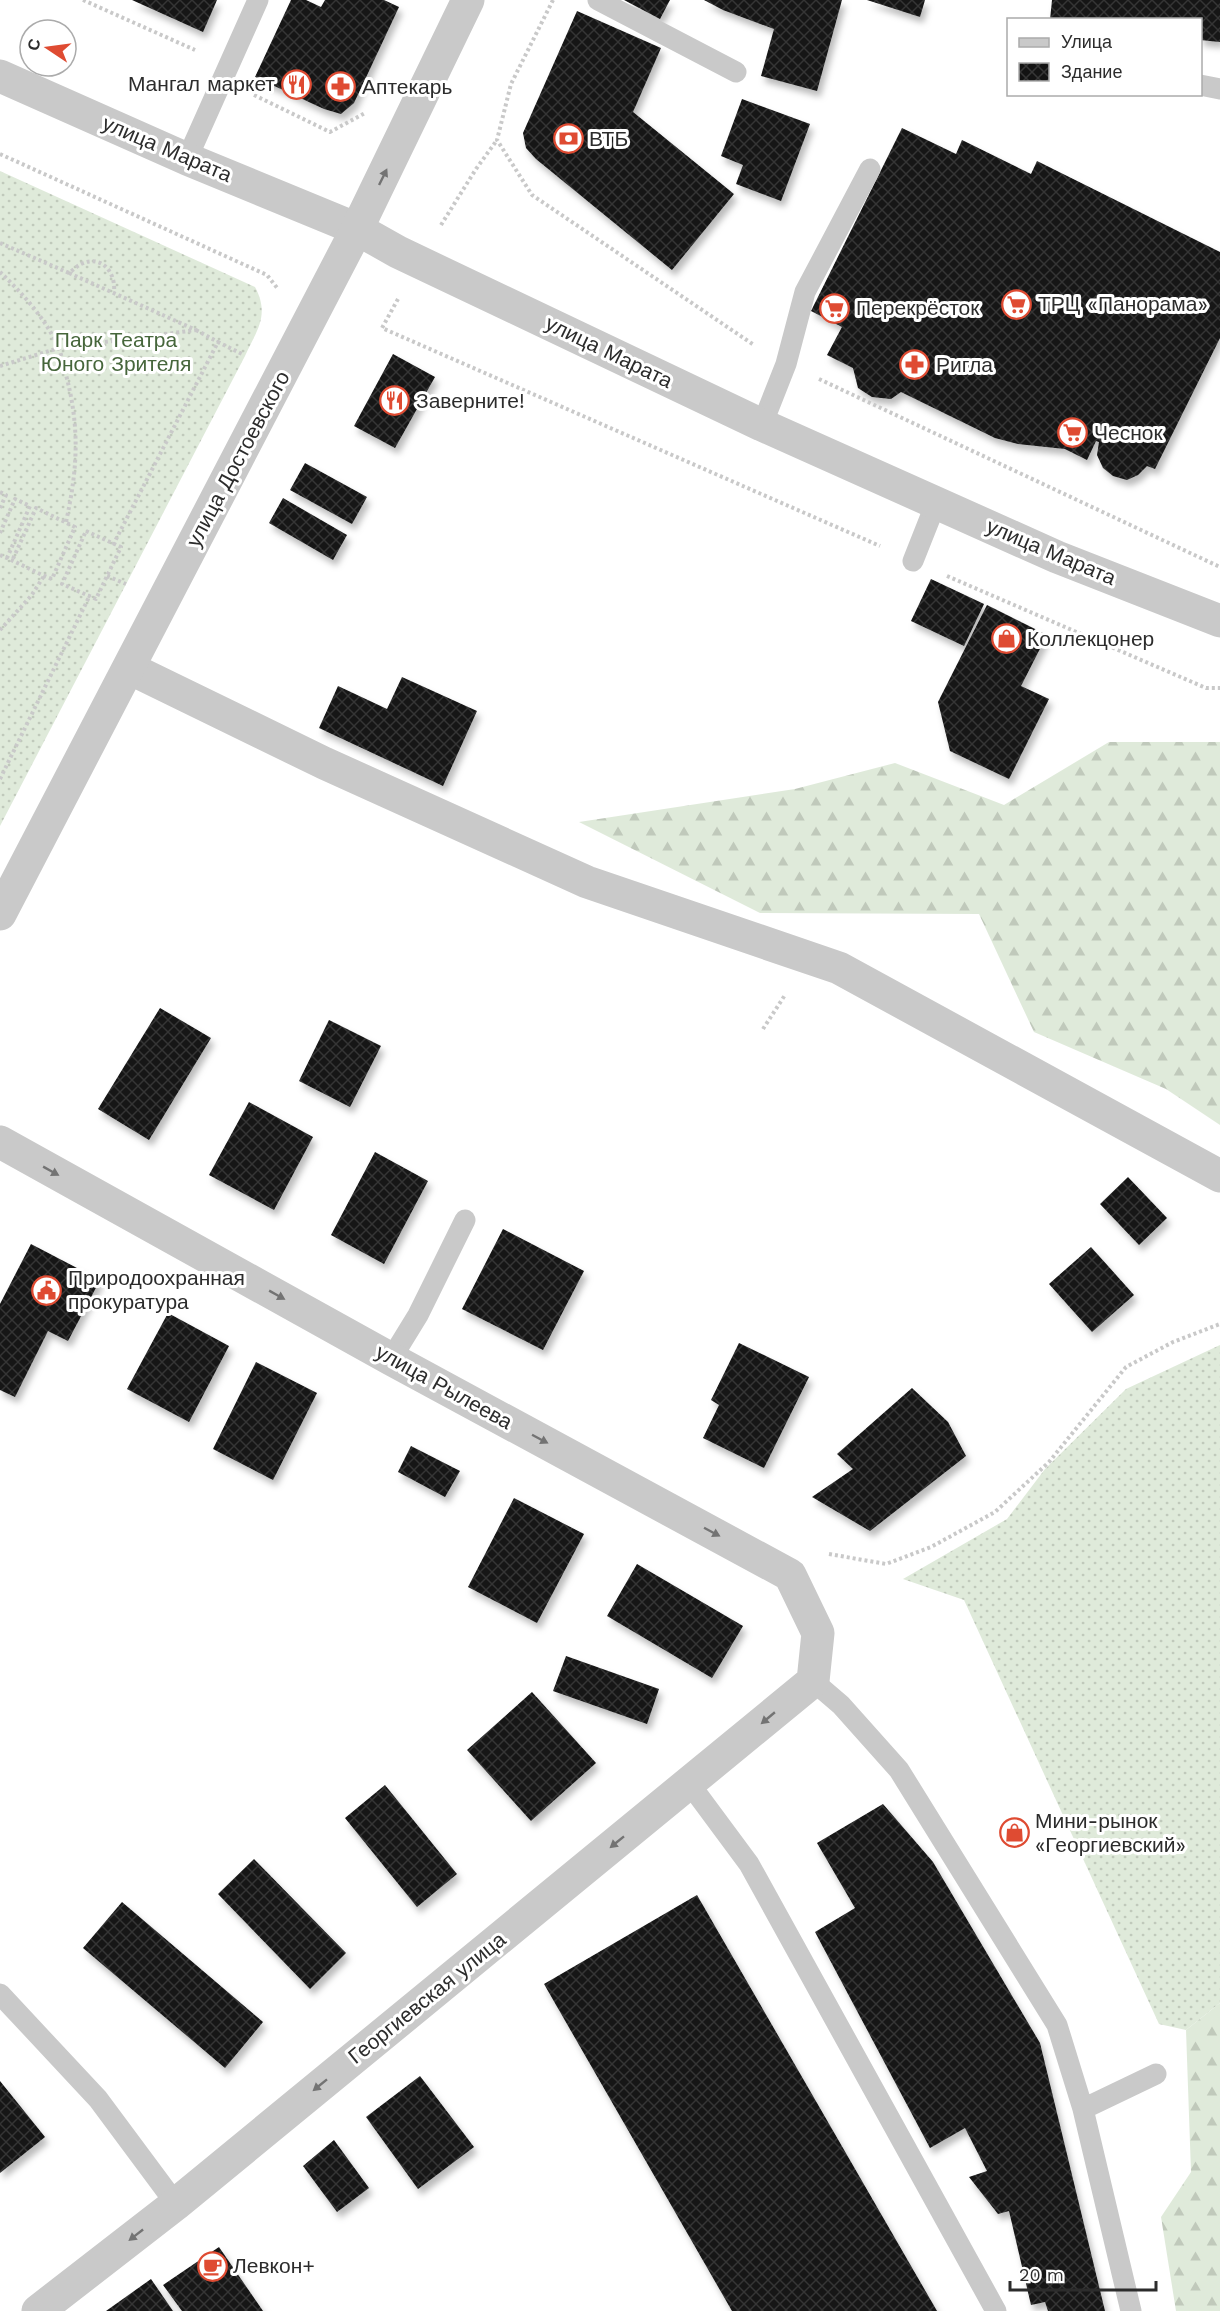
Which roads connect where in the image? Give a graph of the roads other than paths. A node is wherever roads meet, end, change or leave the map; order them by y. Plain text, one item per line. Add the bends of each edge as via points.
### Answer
1 (258, 0) edge
2 (598, 0) edge
3 (460, 3) edge
4 (736, 72) dead end
5 (0, 76) edge
6 (1202, 85) edge
7 (1220, 89) edge
8 (187, 159) junction
9 (870, 169) dead end
10 (357, 229) junction
11 (762, 425) junction
12 (936, 503) junction
13 (913, 561) road end
14 (1220, 621) edge
15 (129, 668) junction
16 (0, 914) edge
17 (0, 1142) edge
18 (1220, 1176) edge
19 (465, 1220) dead end
20 (391, 1359) junction
21 (813, 1681) junction
22 (689, 1783) junction
23 (0, 1994) edge
24 (1156, 2074) dead end
25 (1083, 2109) junction
26 (176, 2204) junction
27 (44, 2309) edge
28 (996, 2311) edge
29 (1131, 2311) edge

1 - 8 lane
2 - 4 lane
10 -> 3 street, улица Достоевского
5 - 8 street, улица Марата
6 - 7 lane
8 - 10 street, улица Марата
9 - 11 lane via 805,291 786,364
10 - 11 street, улица Марата
10 - 15 street, улица Достоевского
11 - 12 street, улица Марата
12 - 13 lane
12 - 14 street, улица Марата via 1057,557
15 - 16 street, улица Достоевского
15 - 18 street via 324,763 587,882 839,968
17 -> 20 street, улица Рылеева
19 - 20 lane via 418,1315
20 -> 21 street, улица Рылеева via 790,1575 818,1633
21 -> 22 street, Георгиевская улица
21 - 25 lane via 841,1705 899,1770 1057,2025
22 -> 26 street, Георгиевская улица
22 - 28 lane via 749,1864
23 - 26 lane via 98,2099
24 - 25 lane
25 - 29 lane
26 -> 27 street, Георгиевская улица

